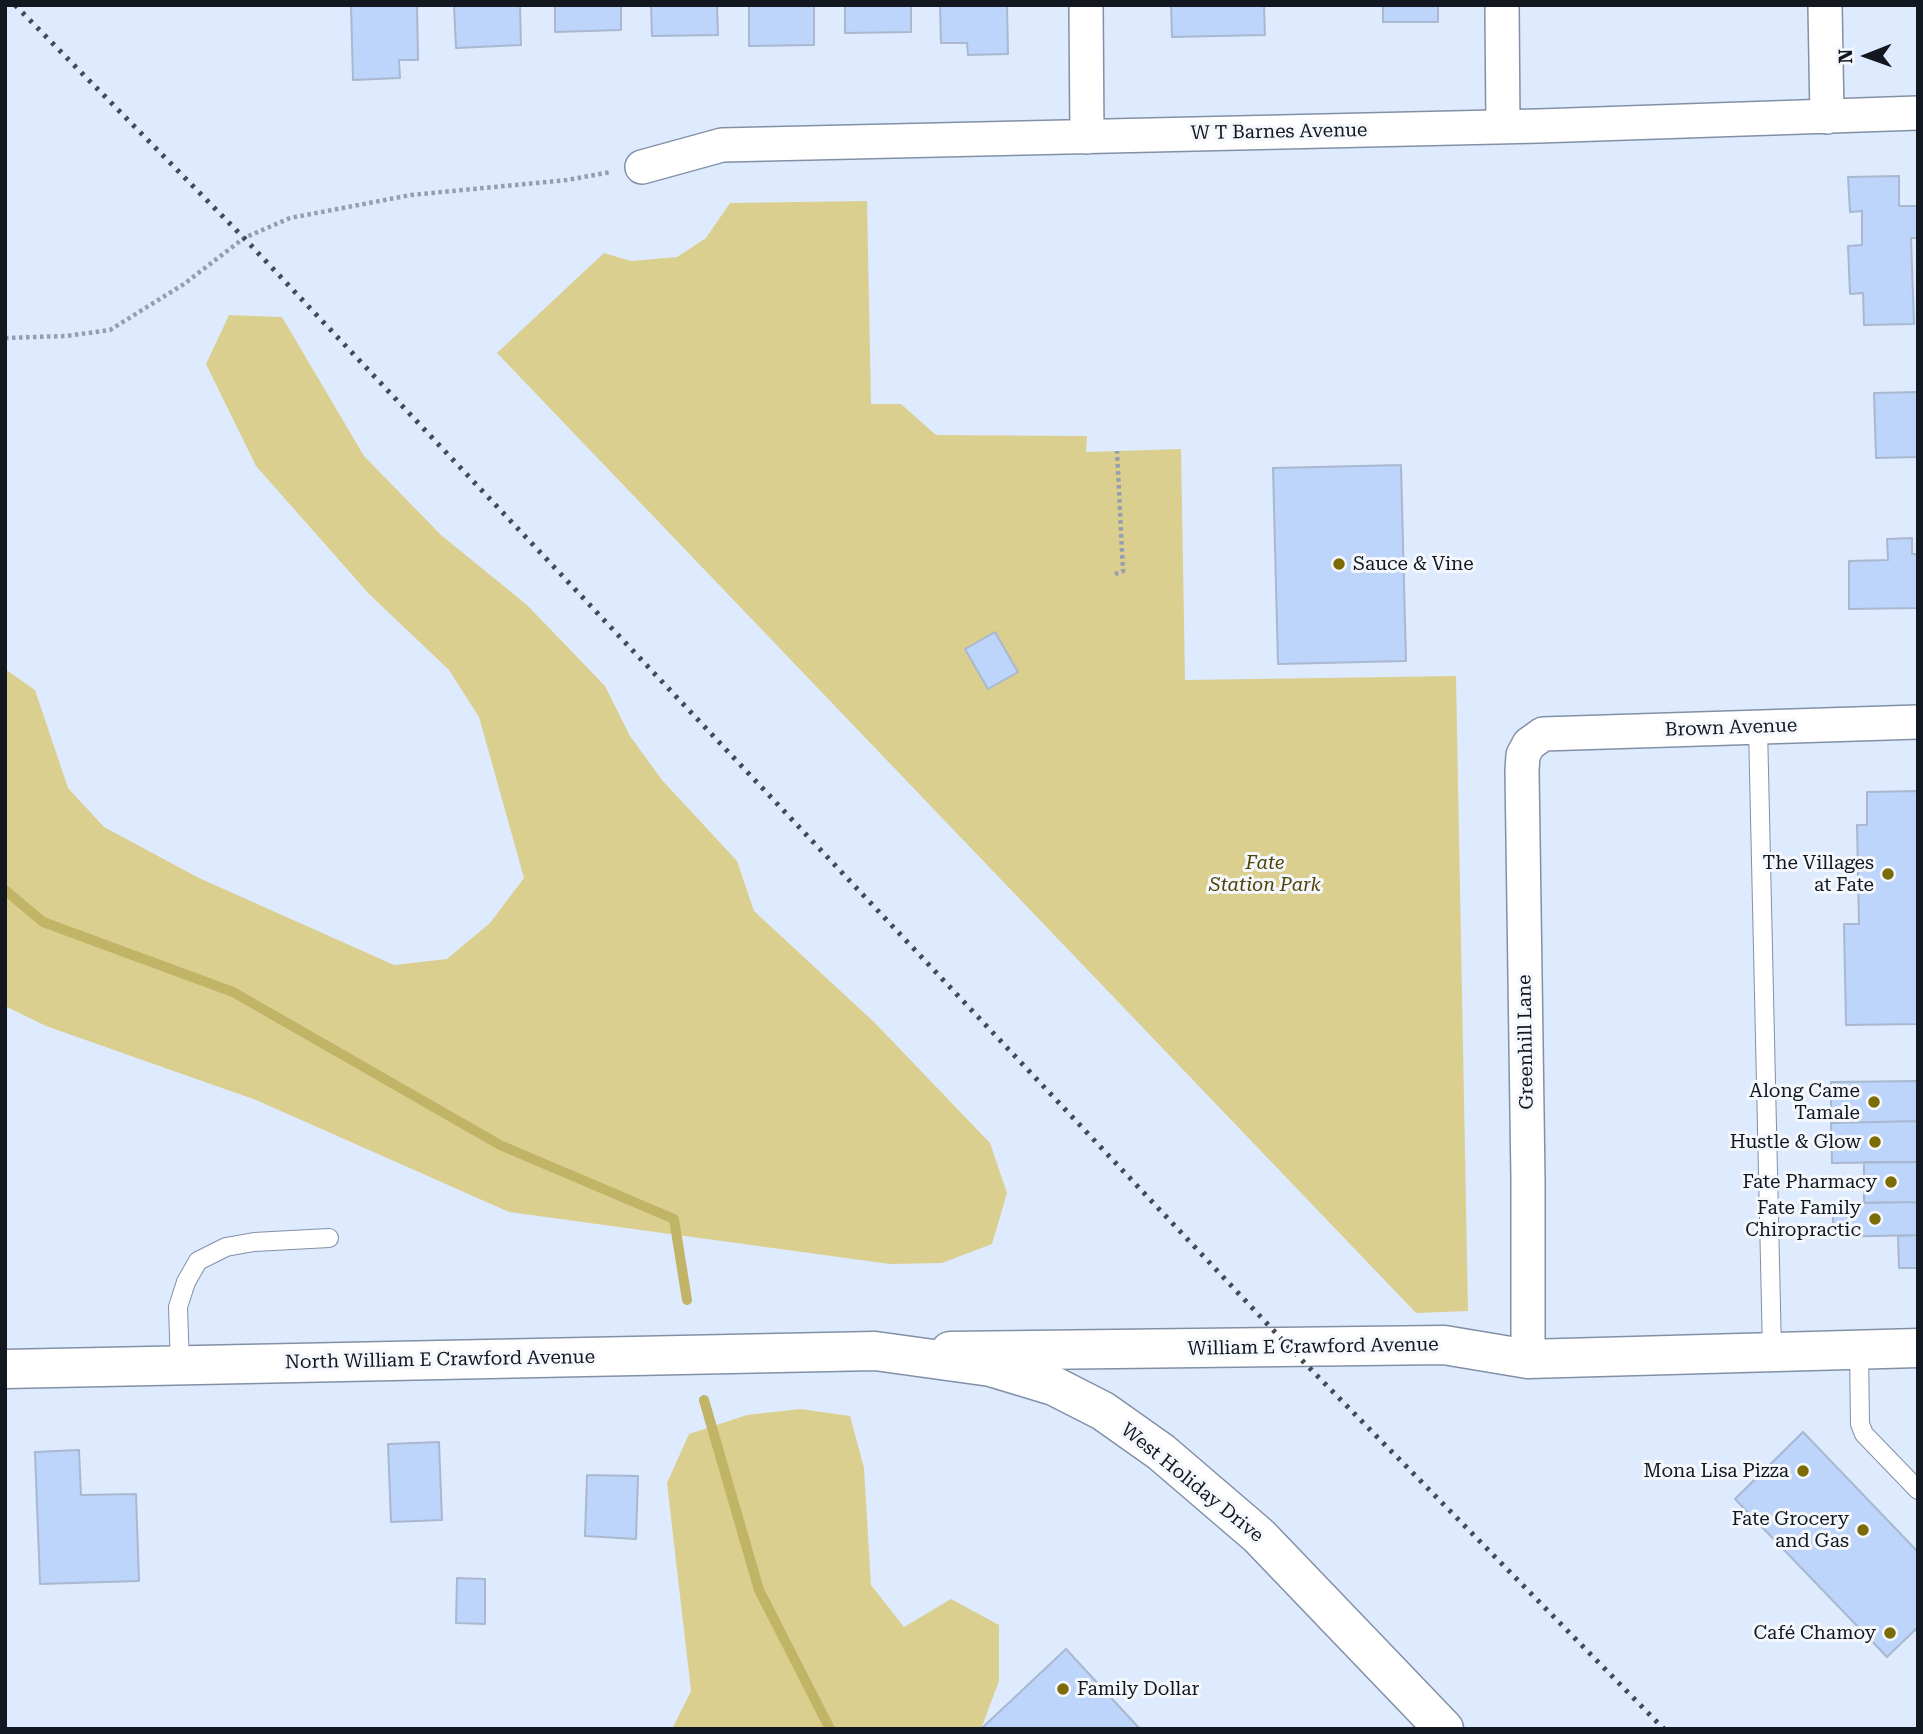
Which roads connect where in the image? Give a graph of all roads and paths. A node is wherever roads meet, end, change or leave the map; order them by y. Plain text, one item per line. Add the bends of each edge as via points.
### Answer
1 (1086, 5) edge
2 (1503, 5) edge
3 (1825, 5) edge
4 (1918, 113) edge
5 (1827, 117) junction
6 (1503, 127) junction
7 (1087, 137) junction
8 (642, 167) joint
9 (5, 338) edge
10 (1117, 451) dead end
11 (1115, 574) dead end
12 (1918, 722) edge
13 (1758, 727) junction
14 (1543, 734) joint
15 (329, 1238) dead end
16 (1918, 1348) edge
17 (1859, 1349) junction
18 (1772, 1351) junction
19 (875, 1352) junction
20 (1528, 1359) junction
21 (180, 1366) junction
22 (5, 1369) edge
23 (1918, 1490) edge
24 (1444, 1729) edge

1 - 7 street
2 - 6 street
3 - 5 street
4 - 5 street, W T Barnes Avenue
5 - 6 street, W T Barnes Avenue
6 - 7 street, W T Barnes Avenue
7 - 8 street, W T Barnes Avenue via 722,145
8 - 9 path via 566,180 411,195 290,218 244,238 184,284 110,330
10 - 11 path via 1123,571
12 - 13 street, Brown Avenue
13 - 14 street, Brown Avenue
13 - 18 lane
14 - 20 street, Greenhill Lane via 1523,755 1522,771
15 - 21 lane via 254,1242 226,1247 198,1261 178,1307
16 - 17 main road, William E Crawford Avenue
17 - 18 main road, William E Crawford Avenue
17 - 23 lane via 1864,1434
18 - 20 main road, William E Crawford Avenue
19 - 20 main road, William E Crawford Avenue via 1444,1345
19 - 21 main road, North William E Crawford Avenue
19 - 24 main road, West Holiday Drive via 991,1367 1054,1386 1103,1411 1161,1452 1259,1536
21 - 22 main road, North William E Crawford Avenue

